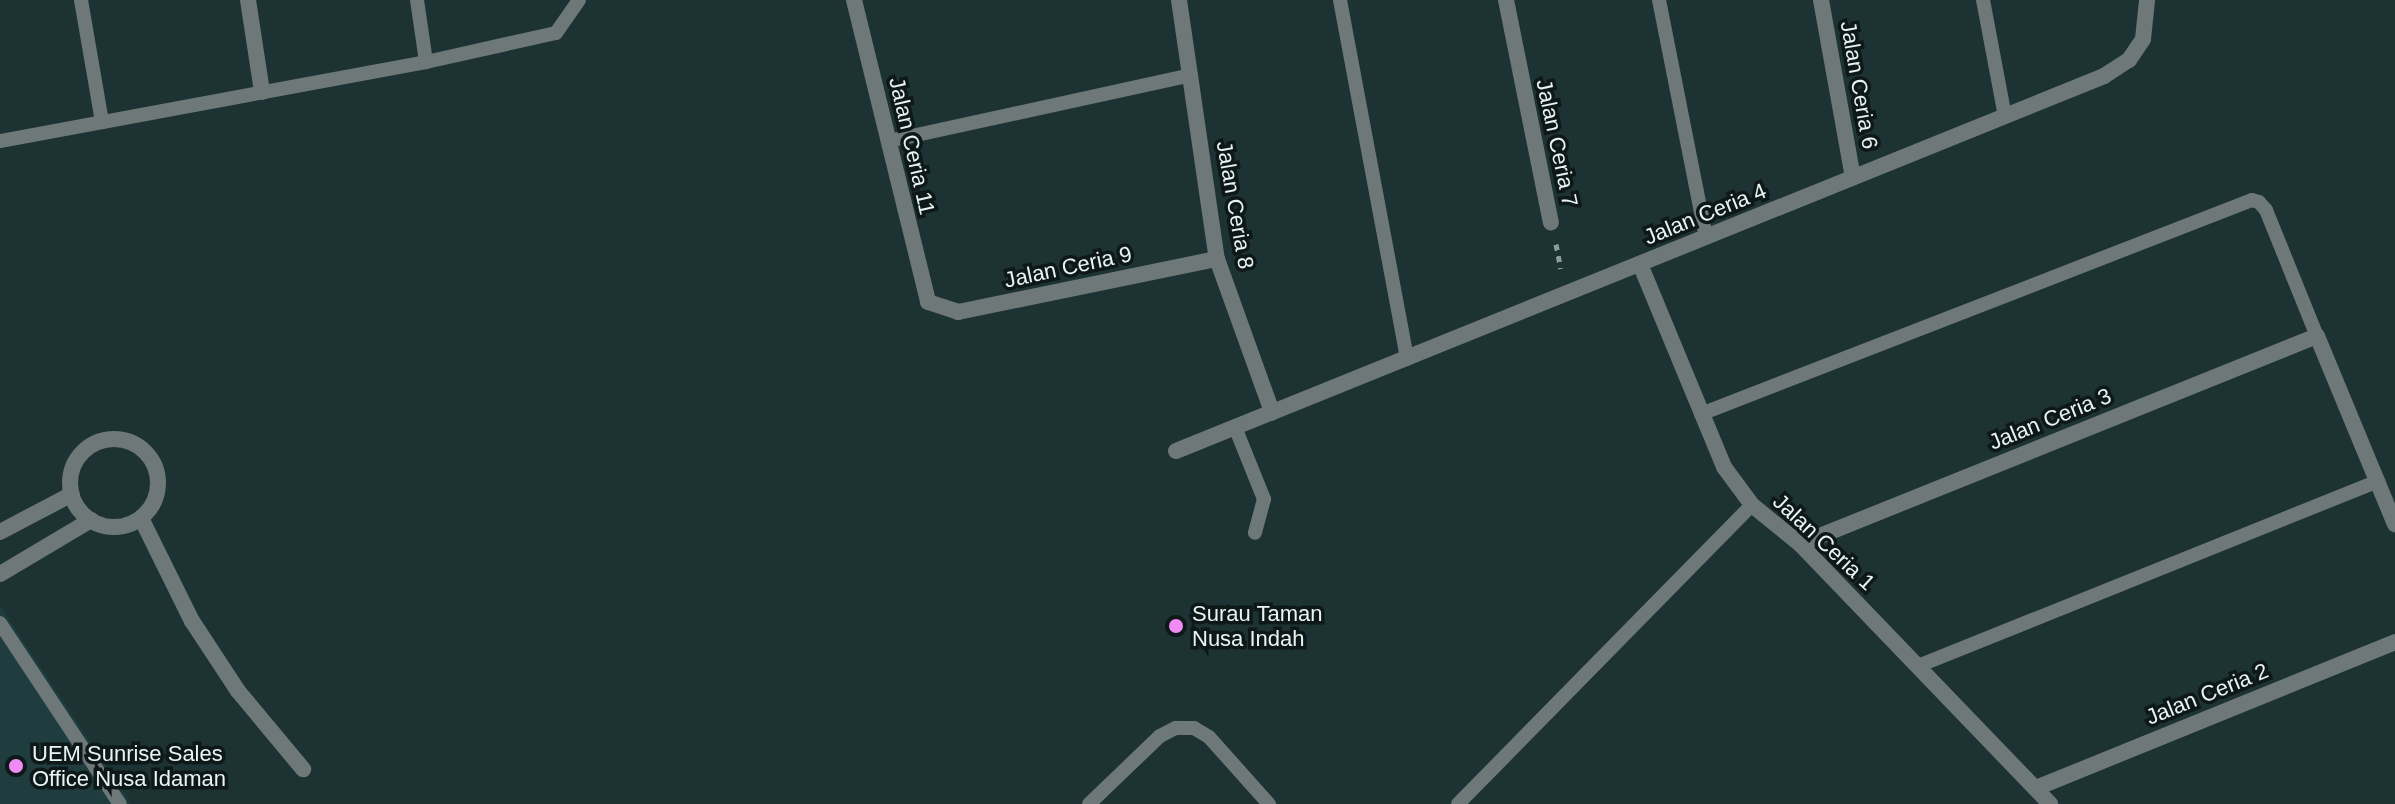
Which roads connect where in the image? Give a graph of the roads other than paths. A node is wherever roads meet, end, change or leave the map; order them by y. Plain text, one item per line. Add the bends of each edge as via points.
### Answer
1 (81, 0) edge
2 (248, 0) edge
3 (417, 0) edge
4 (579, 0) edge
5 (854, 0) edge
6 (1179, 0) edge
7 (1340, 0) edge
8 (1506, 0) edge
9 (1659, 0) edge
10 (1821, 0) edge
11 (1983, 0) edge
12 (2147, 0) edge
13 (426, 62) junction
14 (1191, 75) junction
15 (262, 92) junction
16 (2005, 116) junction
17 (102, 122) junction
18 (0, 141) edge
19 (889, 141) junction
20 (1853, 177) junction
21 (1551, 223) road end
22 (1706, 237) junction
23 (1217, 259) junction
24 (1640, 264) junction
25 (928, 302) joint
26 (2317, 336) junction
27 (1407, 359) junction
28 (1272, 412) junction
29 (1701, 414) junction
30 (1235, 427) junction
31 (1176, 451) dead end
32 (2378, 481) junction
33 (72, 494) junction
34 (1752, 505) junction
35 (141, 518) junction
36 (91, 520) junction
37 (2395, 524) edge
38 (0, 532) edge
39 (1255, 533) dead end
40 (1800, 544) junction
41 (0, 574) edge
42 (0, 623) edge
43 (2395, 642) edge
44 (1918, 666) junction
45 (303, 769) dead end
46 (2036, 788) junction
47 (120, 804) edge
48 (1089, 804) edge
49 (1269, 804) edge
50 (1458, 804) edge
51 (2050, 804) edge

1 - 17 lane
2 - 15 street
3 - 13 lane
4 - 13 lane via 556,33
5 - 19 street, Jalan Ceria 11
6 - 14 street, Jalan Ceria 8
7 - 27 lane
8 - 21 street, Jalan Ceria 7
9 - 22 lane
10 - 20 street, Jalan Ceria 6
11 - 16 lane
12 - 16 street, Jalan Ceria 4 via 2143,39 2129,60 2104,76
13 - 15 lane
14 - 19 lane
14 - 23 street, Jalan Ceria 8
15 - 17 lane
16 - 20 street, Jalan Ceria 4
17 - 18 lane
19 - 25 street, Jalan Ceria 11
20 - 22 street, Jalan Ceria 4
22 - 24 street, Jalan Ceria 4
23 - 25 street, Jalan Ceria 9 via 958,312
23 - 28 street, Jalan Ceria 8
24 - 27 street, Jalan Ceria 4
24 - 29 street, Jalan Ceria 1
26 - 29 lane via 2266,210 2252,200
26 - 32 street
26 - 40 street, Jalan Ceria 3
27 - 28 street, Jalan Ceria 4
28 - 30 street, Jalan Ceria 4
29 - 34 street, Jalan Ceria 1 via 1724,467
30 - 31 street, Jalan Ceria 4
30 - 39 lane via 1264,499
32 - 37 street
32 - 44 lane
33 - 35 street via 70,480 79,456 102,441 128,441 140,447 156,469 156,496
33 - 36 street
33 - 38 street
34 - 40 street, Jalan Ceria 1
34 - 50 lane
35 - 36 street via 116,526
35 - 45 street via 192,621 238,691
36 - 41 street
40 - 44 street, Jalan Ceria 1
42 - 47 lane
43 - 46 street, Jalan Ceria 2
44 - 46 street, Jalan Ceria 1
46 - 51 street, Jalan Ceria 1
48 - 49 lane via 1160,736 1176,728 1194,728 1209,737

